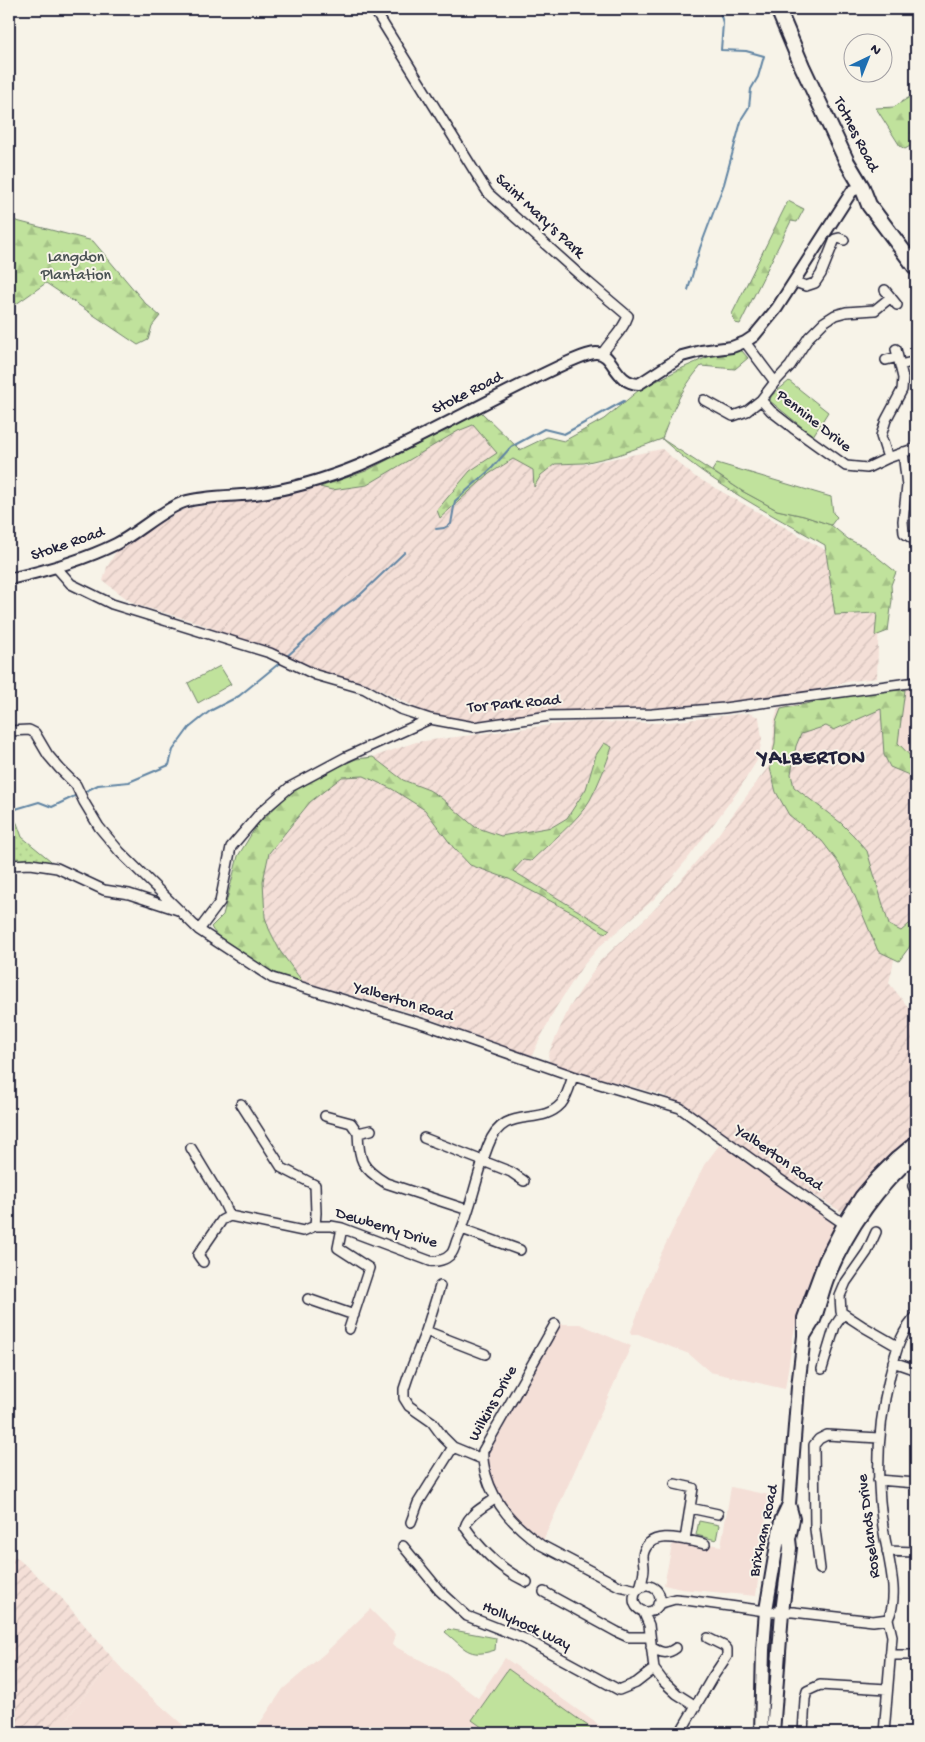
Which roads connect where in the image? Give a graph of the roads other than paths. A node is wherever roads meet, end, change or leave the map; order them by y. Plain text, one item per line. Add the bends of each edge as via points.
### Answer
1 (374, 9) edge
2 (778, 9) edge
3 (862, 187) junction
4 (844, 240) dead end
5 (916, 268) edge
6 (795, 282) junction
7 (885, 290) dead end
8 (746, 342) junction
9 (602, 354) junction
10 (898, 357) junction
11 (886, 360) dead end
12 (916, 361) edge
13 (775, 382) junction
14 (704, 400) dead end
15 (761, 400) junction
16 (916, 448) edge
17 (903, 452) junction
18 (888, 458) junction
19 (916, 544) edge
20 (56, 567) junction
21 (9, 579) edge
22 (916, 682) edge
23 (430, 720) junction
24 (9, 731) edge
25 (9, 866) edge
26 (181, 911) junction
27 (199, 930) junction
28 (573, 1076) junction
29 (241, 1104) dead end
30 (325, 1116) dead end
31 (370, 1130) dead end
32 (358, 1132) junction
33 (424, 1138) dead end
34 (916, 1142) edge
35 (191, 1148) dead end
36 (916, 1154) edge
37 (483, 1161) junction
38 (524, 1181) dead end
39 (916, 1182) edge
40 (916, 1192) edge
41 (468, 1210) junction
42 (230, 1216) junction
43 (315, 1226) junction
44 (848, 1226) junction
45 (342, 1228) junction
46 (462, 1229) junction
47 (876, 1232) dead end
48 (520, 1250) dead end
49 (203, 1262) dead end
50 (440, 1286) dead end
51 (308, 1299) dead end
52 (844, 1314) junction
53 (354, 1316) junction
54 (916, 1316) edge
55 (556, 1324) dead end
56 (350, 1329) dead end
57 (426, 1331) junction
58 (898, 1346) junction
59 (484, 1354) dead end
60 (893, 1362) junction
61 (822, 1369) dead end
62 (916, 1370) edge
63 (879, 1438) junction
64 (453, 1447) junction
65 (482, 1459) junction
66 (878, 1480) junction
67 (916, 1483) edge
68 (675, 1484) dead end
69 (495, 1499) junction
70 (789, 1504) junction
71 (690, 1508) junction
72 (718, 1514) dead end
73 (411, 1522) dead end
74 (685, 1540) junction
75 (705, 1544) dead end
76 (403, 1546) dead end
77 (887, 1551) junction
78 (916, 1552) edge
79 (820, 1569) dead end
80 (644, 1576) junction
81 (527, 1582) dead end
82 (618, 1586) junction
83 (639, 1589) junction
84 (654, 1589) junction
85 (544, 1592) dead end
86 (675, 1599) junction
87 (635, 1601) junction
88 (656, 1607) junction
89 (643, 1611) junction
90 (774, 1612) junction
91 (888, 1619) junction
92 (649, 1625) junction
93 (650, 1638) junction
94 (708, 1638) dead end
95 (651, 1647) junction
96 (676, 1648) dead end
97 (890, 1655) junction
98 (916, 1656) edge
99 (654, 1669) junction
100 (887, 1689) junction
101 (696, 1706) junction
102 (680, 1733) edge
103 (761, 1733) edge
104 (773, 1733) edge
105 (802, 1733) edge
106 (884, 1733) edge

1 - 9 street, Saint Mary's Park via 488,193 628,316 625,326
2 - 3 highway, Totnes Road via 847,162
3 - 5 highway, Totnes Road via 878,219
3 - 6 street via 852,191
4 - 6 street via 835,239 816,283 806,286
6 - 8 street via 764,326
7 - 13 street via 894,301 875,310 835,315 824,322 808,336 790,366
8 - 9 street via 682,356 639,384 626,381
8 - 13 street, Pennine Drive
9 - 20 street, Stoke Road via 594,353 563,364 400,446 321,480 256,494 186,502 118,543
10 - 11 street
10 - 12 street
10 - 18 street via 902,390 881,436
13 - 15 street, Pennine Drive
14 - 15 street via 733,416 747,411
15 - 18 street, Pennine Drive via 846,466 867,468
16 - 17 street, Pennine Drive
17 - 18 street, Pennine Drive
17 - 19 street via 907,486 902,521 904,533
20 - 21 street, Stoke Road
20 - 23 street, Tor Park Road via 72,584 112,604 278,656 316,675 365,689 400,709
22 - 23 street, Tor Park Road via 765,703 652,714 549,716 474,727
23 - 27 street via 346,757 290,788 260,812 231,847 220,902
24 - 26 street, Yalberton Road via 35,733 48,755 76,785 98,827
25 - 26 street via 31,864 57,868 104,890 129,894
26 - 27 street, Yalberton Road
27 - 28 street, Yalberton Road via 272,978 427,1024
28 - 37 street, Dewberry Drive via 561,1104 550,1112 500,1126 493,1134
28 - 44 street, Yalberton Road via 680,1108
29 - 43 street via 282,1168 315,1185
30 - 32 street via 351,1123
31 - 32 street
32 - 41 street via 362,1163 376,1177
33 - 37 street
34 - 44 main road, Brixham Road via 878,1177 861,1198
35 - 42 street
36 - 44 main road, Brixham Road
37 - 38 street
37 - 41 street, Dewberry Drive
39 - 40 street via 913,1186
41 - 46 street, Dewberry Drive
42 - 43 street, Dewberry Drive via 303,1231
42 - 49 street via 222,1220 198,1255
43 - 45 street, Dewberry Drive
44 - 70 main road, Brixham Road via 825,1262 804,1318
45 - 46 street, Dewberry Drive via 436,1262 451,1255
45 - 53 street via 338,1248 369,1268
46 - 48 street
47 - 52 street via 840,1296
50 - 57 street
51 - 53 street
52 - 58 street
52 - 61 street via 835,1326
53 - 56 street
54 - 58 street, Roselands Drive
55 - 65 street, Wilkins Drive via 489,1441
57 - 59 street
57 - 64 street via 408,1376 404,1398 409,1406 432,1422
58 - 60 street, Roselands Drive
60 - 62 street
60 - 63 street, Roselands Drive
63 - 66 street, Roselands Drive
63 - 79 street via 827,1434 814,1445 814,1520
64 - 65 street
64 - 73 street via 418,1503
65 - 69 street, Wilkins Drive
66 - 67 street
66 - 77 street, Roselands Drive
68 - 71 street via 693,1488
69 - 81 street via 474,1513 465,1527 498,1565
69 - 82 street, Wilkins Drive via 504,1512 541,1545
70 - 90 main road, Brixham Road via 781,1521
70 - 90 main road via 793,1520 789,1539 782,1548
71 - 72 street
71 - 74 street
74 - 75 street
74 - 80 street via 658,1538 650,1542 643,1556
76 - 99 street, Hollyhock Way via 438,1590 478,1622 525,1639 619,1690 636,1683
77 - 78 street
77 - 91 street, Roselands Drive via 892,1583
80 - 83 street
80 - 84 street
82 - 83 street, Wilkins Drive
82 - 87 street, Wilkins Drive
83 - 84 street, Wilkins Drive via 646,1586
83 - 87 street
84 - 86 street, Wilkins Drive
84 - 88 street via 659,1596
85 - 93 street via 616,1632 628,1637
86 - 88 street, Wilkins Drive
86 - 90 street, Wilkins Drive
87 - 89 street, Wilkins Drive
88 - 89 street, Wilkins Drive
88 - 92 street
89 - 92 street
90 - 91 street via 872,1621
90 - 103 main road, Brixham Road via 763,1650
90 - 104 main road, Brixham Road
91 - 97 street, Roselands Drive via 892,1636
92 - 93 street
93 - 95 street
94 - 101 street via 724,1646 727,1656
95 - 96 street via 660,1653
95 - 99 street
97 - 98 street
97 - 100 street, Roselands Drive
99 - 101 street via 677,1694
100 - 105 street via 820,1685 807,1691
100 - 106 street, Roselands Drive
101 - 102 street

